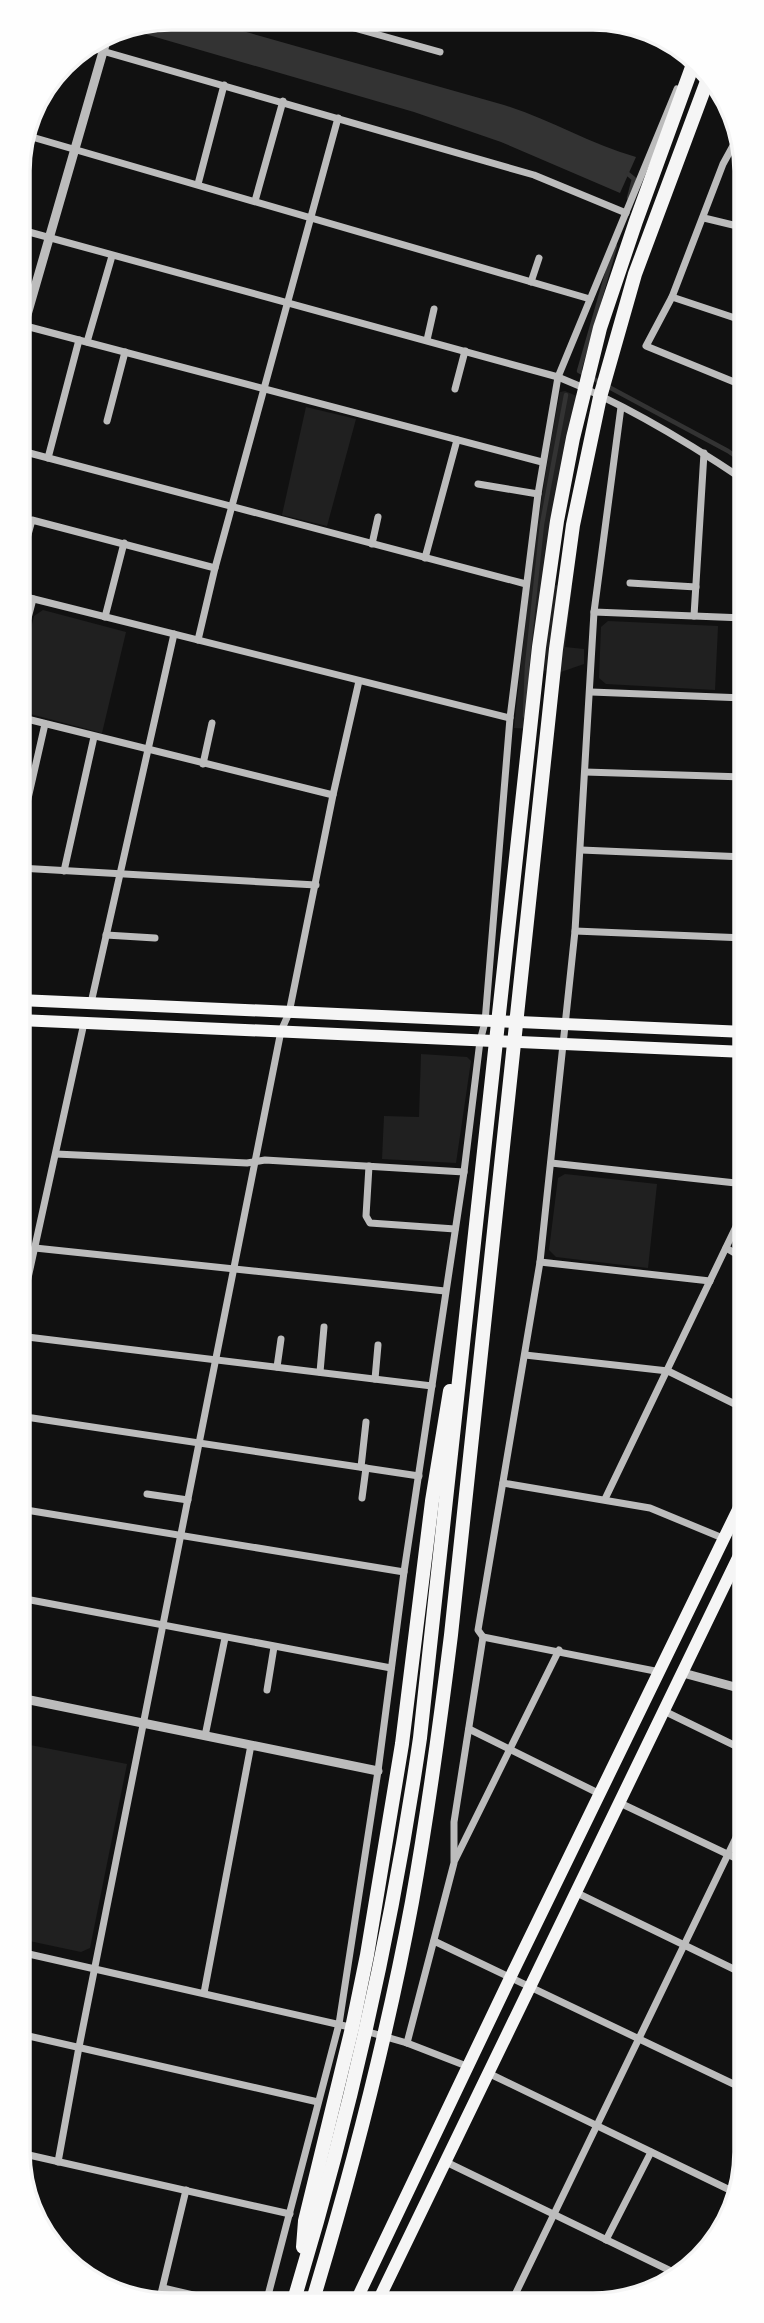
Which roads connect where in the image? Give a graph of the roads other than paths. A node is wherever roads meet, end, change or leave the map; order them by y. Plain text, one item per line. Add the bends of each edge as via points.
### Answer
1 (363, 30) edge
2 (371, 32) joint
3 (104, 48) joint
4 (440, 52) dead end
5 (686, 65) edge
6 (691, 69) edge
7 (224, 85) junction
8 (705, 86) edge
9 (283, 101) junction
10 (338, 118) junction
11 (34, 138) edge
12 (732, 147) edge
13 (75, 150) junction
14 (198, 184) junction
15 (255, 201) junction
16 (626, 214) junction
17 (310, 217) junction
18 (704, 218) junction
19 (733, 226) dead end
20 (30, 232) edge
21 (49, 238) junction
22 (112, 256) junction
23 (539, 258) dead end
24 (531, 282) junction
25 (30, 297) edge
26 (671, 297) junction
27 (590, 299) junction
28 (287, 303) junction
29 (434, 309) dead end
30 (734, 318) edge
31 (30, 327) edge
32 (427, 340) junction
33 (83, 341) junction
34 (466, 351) junction
35 (125, 352) junction
36 (558, 377) junction
37 (734, 382) edge
38 (264, 389) junction
39 (455, 389) dead end
40 (621, 407) junction
41 (107, 421) dead end
42 (457, 440) junction
43 (30, 453) edge
44 (704, 453) junction
45 (48, 458) junction
46 (542, 462) junction
47 (734, 473) edge
48 (478, 484) dead end
49 (538, 494) junction
50 (233, 507) junction
51 (378, 517) dead end
52 (30, 527) edge
53 (124, 543) junction
54 (372, 544) junction
55 (425, 558) junction
56 (215, 568) junction
57 (630, 583) dead end
58 (526, 584) junction
59 (696, 587) junction
60 (30, 598) edge
61 (33, 599) junction
62 (30, 611) edge
63 (594, 612) junction
64 (694, 616) junction
65 (106, 617) junction
66 (734, 618) edge
67 (174, 634) junction
68 (198, 639) junction
69 (359, 681) junction
70 (591, 692) junction
71 (734, 698) edge
72 (510, 718) junction
73 (30, 721) edge
74 (212, 723) dead end
75 (45, 724) junction
76 (94, 737) junction
77 (148, 751) junction
78 (203, 764) junction
79 (585, 772) junction
80 (30, 777) edge
81 (734, 777) edge
82 (333, 795) junction
83 (581, 850) junction
84 (734, 858) edge
85 (30, 868) edge
86 (64, 870) junction
87 (119, 874) junction
88 (316, 885) junction
89 (575, 931) junction
90 (106, 935) junction
91 (156, 937) dead end
92 (734, 938) edge
93 (30, 1000) edge
94 (91, 1003) junction
95 (289, 1013) junction
96 (30, 1020) edge
97 (485, 1021) junction
98 (85, 1023) junction
99 (565, 1026) junction
100 (281, 1031) junction
101 (734, 1032) edge
102 (481, 1041) junction
103 (563, 1044) junction
104 (734, 1052) edge
105 (56, 1154) junction
106 (256, 1162) junction
107 (551, 1163) junction
108 (369, 1166) junction
109 (464, 1172) junction
110 (734, 1183) edge
111 (479, 1208) junction
112 (455, 1229) junction
113 (734, 1231) edge
114 (35, 1248) junction
115 (726, 1248) junction
116 (734, 1253) edge
117 (540, 1262) junction
118 (234, 1269) junction
119 (30, 1270) edge
120 (710, 1281) junction
121 (445, 1291) junction
122 (324, 1327) dead end
123 (30, 1337) edge
124 (281, 1339) dead end
125 (378, 1345) dead end
126 (525, 1355) junction
127 (217, 1360) junction
128 (277, 1367) junction
129 (668, 1371) junction
130 (320, 1372) junction
131 (375, 1379) junction
132 (432, 1386) junction
133 (734, 1404) edge
134 (30, 1418) edge
135 (366, 1422) dead end
136 (200, 1442) junction
137 (364, 1467) junction
138 (419, 1476) junction
139 (503, 1483) junction
140 (147, 1494) dead end
141 (362, 1498) dead end
142 (605, 1499) junction
143 (188, 1500) junction
144 (30, 1511) edge
145 (734, 1518) edge
146 (181, 1534) junction
147 (724, 1539) junction
148 (734, 1566) edge
149 (404, 1572) junction
150 (30, 1600) edge
151 (163, 1626) junction
152 (483, 1637) junction
153 (225, 1638) junction
154 (274, 1647) junction
155 (559, 1650) junction
156 (391, 1668) junction
157 (660, 1672) junction
158 (683, 1673) junction
159 (734, 1687) edge
160 (267, 1690) dead end
161 (30, 1700) edge
162 (664, 1711) junction
163 (144, 1724) junction
164 (469, 1729) junction
165 (205, 1735) junction
166 (251, 1745) junction
167 (734, 1745) edge
168 (509, 1749) junction
169 (378, 1771) junction
170 (601, 1794) junction
171 (620, 1803) junction
172 (734, 1841) edge
173 (727, 1855) junction
174 (734, 1858) edge
175 (454, 1863) junction
176 (577, 1893) junction
177 (434, 1941) junction
178 (684, 1945) junction
179 (30, 1954) edge
180 (96, 1969) junction
181 (734, 1969) edge
182 (510, 1978) junction
183 (530, 1986) junction
184 (204, 1993) junction
185 (345, 2026) junction
186 (30, 2036) edge
187 (638, 2039) junction
188 (407, 2043) junction
189 (79, 2047) junction
190 (469, 2067) junction
191 (488, 2073) junction
192 (734, 2085) edge
193 (318, 2102) junction
194 (596, 2126) junction
195 (651, 2152) junction
196 (30, 2156) edge
197 (444, 2161) junction
198 (58, 2162) junction
199 (186, 2190) junction
200 (729, 2190) edge
201 (290, 2214) junction
202 (554, 2214) junction
203 (606, 2239) junction
204 (670, 2270) edge
205 (163, 2288) junction
206 (162, 2293) edge
207 (186, 2293) edge
208 (268, 2293) edge
209 (295, 2293) edge
210 (309, 2293) edge
211 (315, 2293) edge
212 (359, 2293) edge
213 (381, 2293) edge
214 (516, 2293) edge

1 - 2 street
2 - 4 street
3 - 7 street
3 - 13 street
5 - 16 street
6 - 111 highway via 600,328 557,521 539,648
7 - 9 street
7 - 14 street
8 - 211 highway via 635,274 600,397 573,525 432,1780 388,2015
9 - 10 street
9 - 15 street
10 - 16 street via 534,174
10 - 17 street
11 - 13 street
12 - 18 street
13 - 14 street
13 - 21 street
14 - 15 street
15 - 17 street
16 - 27 street
17 - 24 street
17 - 28 street
18 - 19 street
18 - 26 street
20 - 21 street
21 - 22 street
21 - 25 street
22 - 28 street
22 - 33 street
23 - 24 street
24 - 27 street
26 - 30 street
26 - 37 street via 646,346
27 - 36 street
28 - 32 street
28 - 38 street
29 - 32 street
31 - 33 street
32 - 34 street
33 - 35 street
33 - 45 street
34 - 36 street
34 - 39 street
35 - 38 street
35 - 41 street
36 - 40 street
36 - 46 street
38 - 42 street
38 - 50 street
40 - 44 street
40 - 63 street
42 - 46 street
42 - 55 street
43 - 45 street
44 - 47 street
44 - 59 street
45 - 50 street
46 - 49 street
48 - 49 street
49 - 58 street
50 - 54 street
50 - 56 street
51 - 54 street
52 - 53 street via 32,520
53 - 56 street
53 - 65 street
54 - 55 street
55 - 58 street
56 - 68 street
57 - 59 street
58 - 72 street
59 - 64 street
60 - 61 street
61 - 62 street
61 - 65 street
63 - 64 street
63 - 70 street
64 - 66 street
65 - 67 street
67 - 68 street
67 - 77 street
68 - 69 street
69 - 72 street
69 - 82 street
70 - 71 street
70 - 79 street
72 - 97 street
73 - 75 street
74 - 78 street
75 - 76 street
75 - 80 street
76 - 77 street
76 - 86 street
77 - 78 street
77 - 87 street
78 - 82 street
79 - 81 street
79 - 83 street
82 - 88 street
83 - 84 street
83 - 89 street
85 - 86 street
86 - 87 street
87 - 88 street
87 - 90 street
88 - 95 street
89 - 92 street
89 - 99 street
90 - 91 street
90 - 94 street
93 - 94 main road
94 - 95 main road
95 - 97 main road
95 - 100 street
96 - 98 main road
97 - 99 main road
97 - 102 street
98 - 100 main road
98 - 105 street
99 - 101 main road
99 - 103 street
100 - 102 main road
100 - 106 street
102 - 103 main road
102 - 109 street
103 - 104 main road
103 - 107 street
105 - 106 street
105 - 114 street
106 - 108 street
106 - 118 street
107 - 110 street
107 - 117 street
108 - 109 street
108 - 112 street via 366,1216 370,1223
109 - 112 street
111 - 185 highway via 432,1502 402,1744 359,1994
111 - 209 highway via 430,1660 404,1847 360,2055
112 - 121 street
113 - 115 street
114 - 118 street
114 - 119 street
115 - 116 street
115 - 120 street
117 - 120 street
117 - 126 street
118 - 121 street
118 - 127 street
120 - 129 street
121 - 132 street
122 - 130 street
123 - 127 street
124 - 128 street
125 - 131 street
126 - 129 street
126 - 139 street
127 - 128 street
127 - 136 street
128 - 130 street
129 - 133 street
129 - 142 street
130 - 131 street
131 - 132 street
132 - 138 street
134 - 136 street
135 - 137 street
136 - 137 street
136 - 143 street
137 - 138 street
137 - 141 street
138 - 149 street
139 - 142 street
139 - 152 street via 478,1630
140 - 143 street
142 - 147 street via 650,1508
143 - 146 street
144 - 146 street
145 - 147 main road
146 - 149 street
146 - 151 street
147 - 157 main road
148 - 158 main road
149 - 156 street
150 - 151 street
151 - 153 street
151 - 163 street
152 - 155 street
152 - 164 street
153 - 154 street
153 - 165 street
154 - 156 street
154 - 160 street
155 - 157 street
155 - 168 street
156 - 169 street
157 - 170 main road
158 - 159 street
158 - 162 main road
161 - 163 street
162 - 167 street
162 - 171 main road
163 - 165 street
163 - 180 street
164 - 168 street
164 - 175 street via 454,1822
165 - 166 street
166 - 169 street
166 - 184 street
168 - 170 street
168 - 175 street
169 - 185 street
170 - 182 main road
171 - 173 street
171 - 176 main road
172 - 173 street
173 - 174 street
173 - 178 street
175 - 177 street
176 - 178 street
176 - 183 main road
177 - 182 street
177 - 188 street
178 - 181 street
178 - 187 street
179 - 180 street
180 - 184 street
180 - 189 street
182 - 183 street
182 - 190 main road
183 - 187 street
183 - 191 main road
184 - 185 street
185 - 188 street
185 - 193 street
185 - 210 highway via 306,2221 302,2260
186 - 189 street
187 - 192 street
187 - 194 street
188 - 190 street
189 - 193 street
189 - 198 street
190 - 212 main road
191 - 194 street
191 - 197 main road
193 - 201 street
194 - 195 street
194 - 202 street
195 - 200 street
195 - 203 street
196 - 198 street
197 - 202 street
197 - 213 main road
198 - 199 street
199 - 201 street
199 - 205 street
201 - 208 street
202 - 203 street
202 - 214 street
203 - 204 street
205 - 206 street
205 - 207 street

